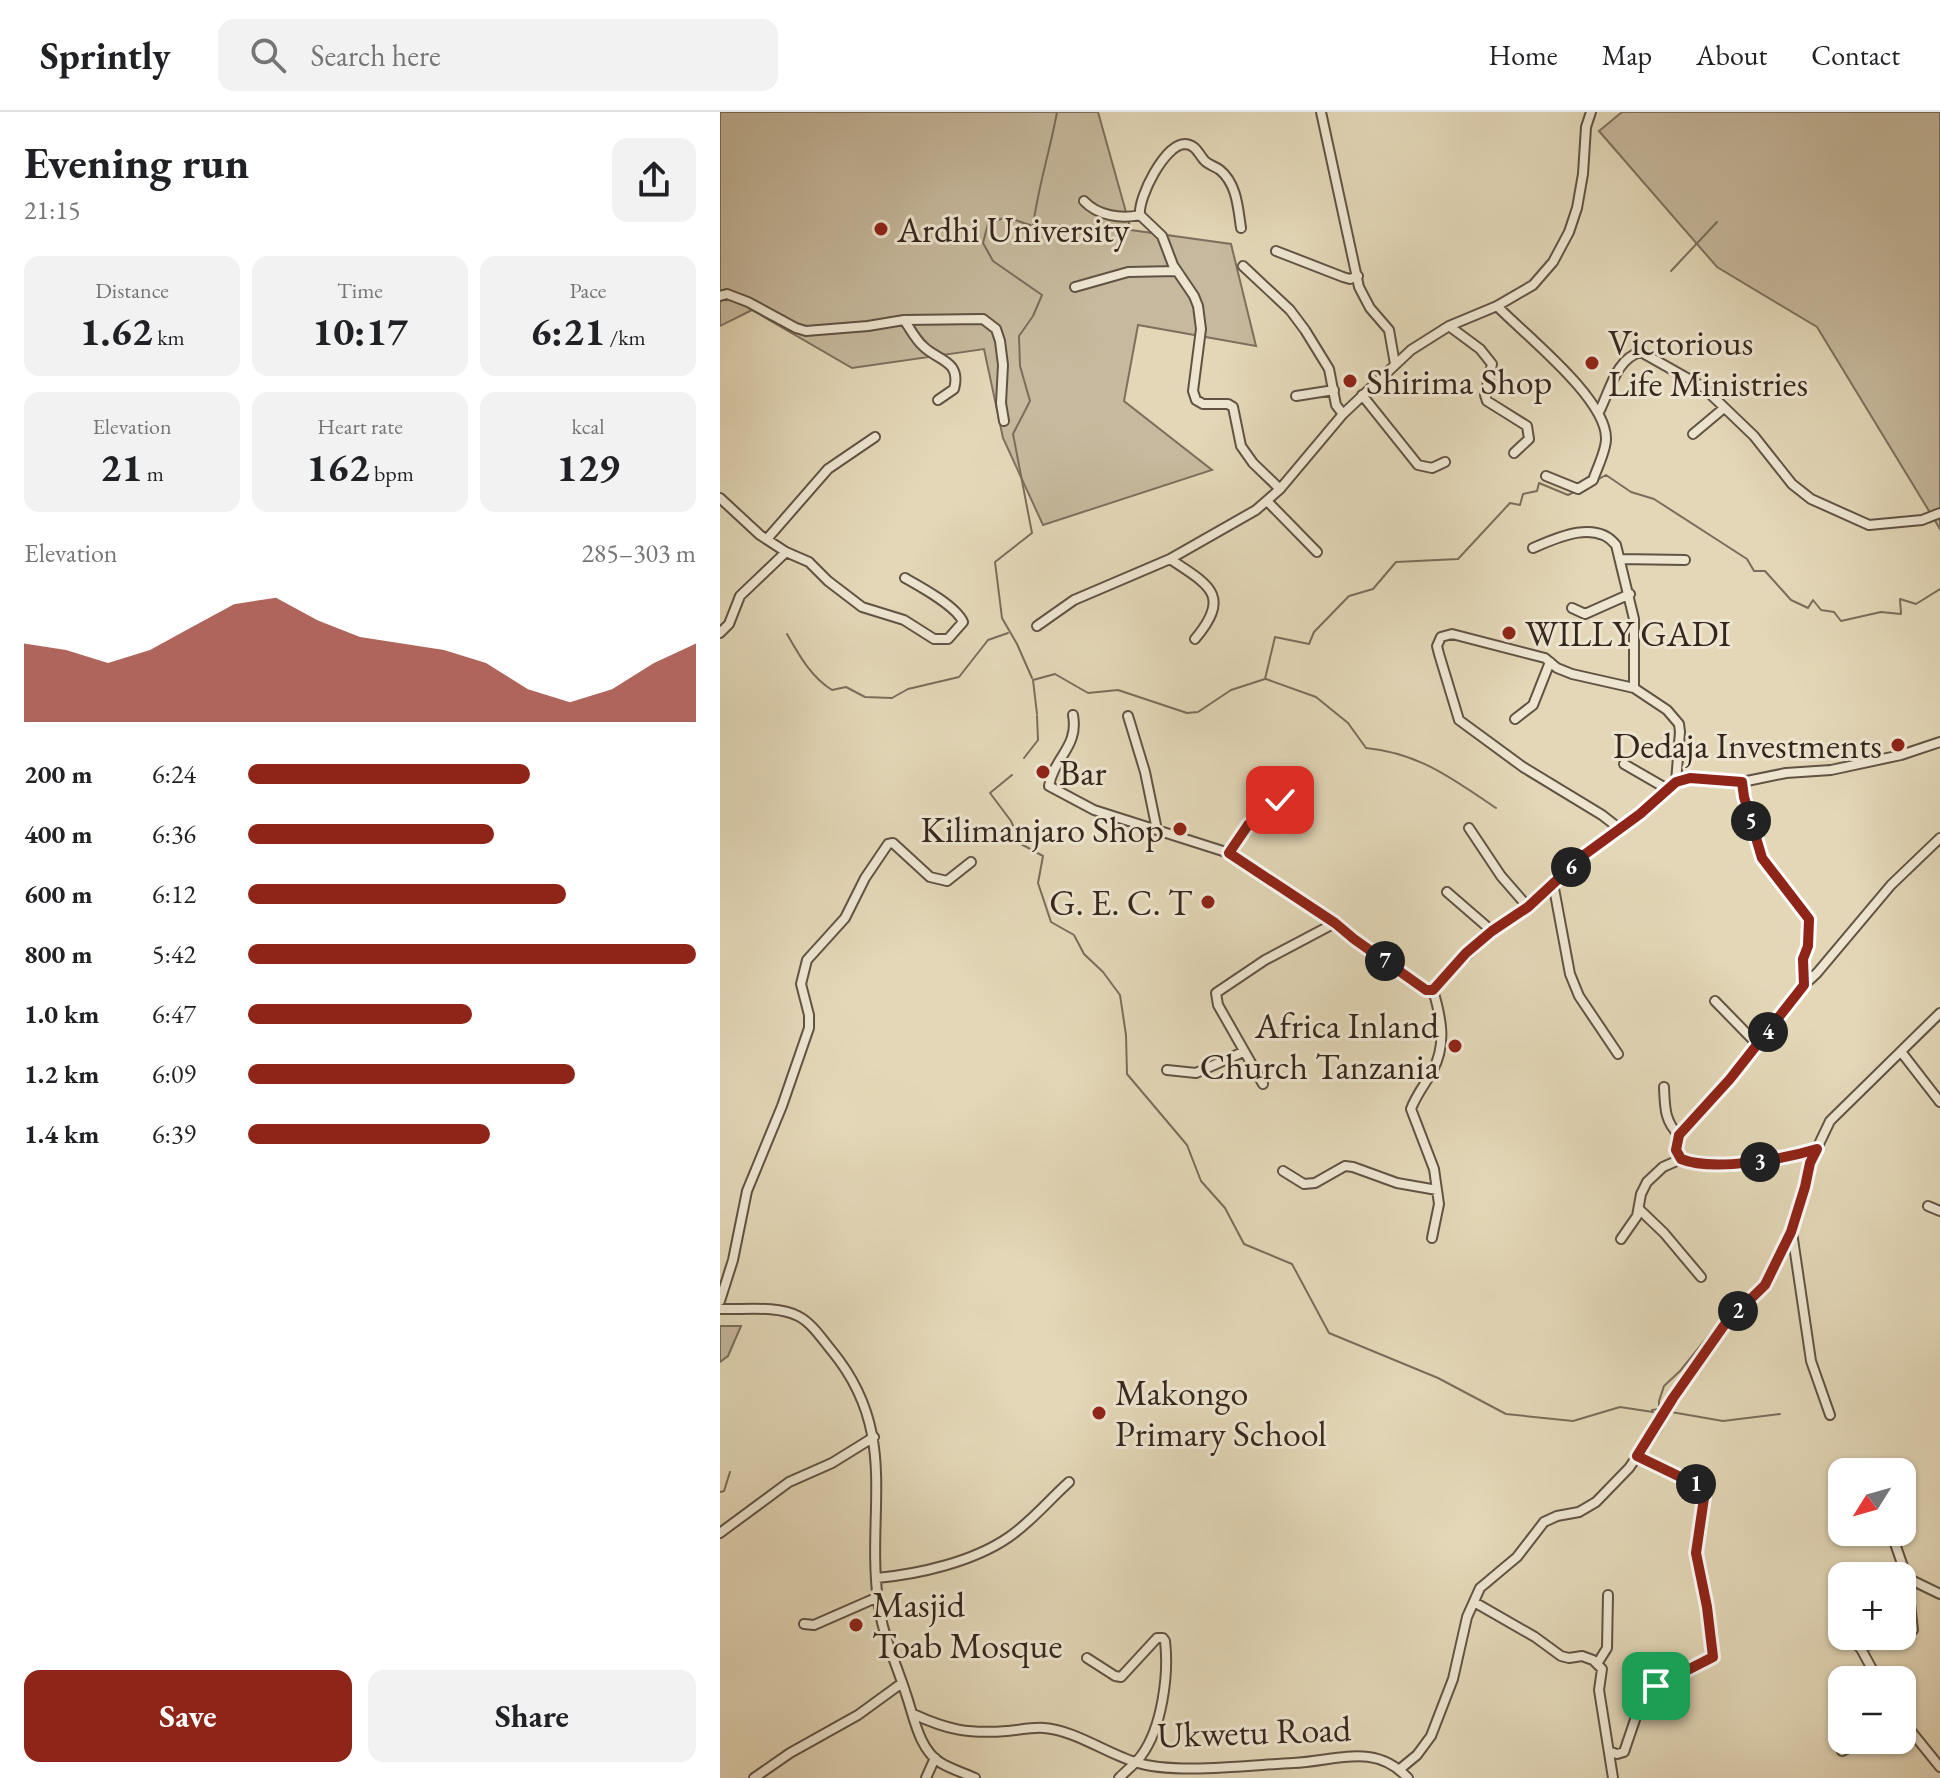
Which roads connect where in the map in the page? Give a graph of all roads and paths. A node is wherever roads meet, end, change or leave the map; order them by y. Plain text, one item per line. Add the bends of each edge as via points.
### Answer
1 (1321, 112) edge
2 (1591, 112) edge
3 (1084, 201) dead end
4 (1140, 215) junction
5 (1241, 228) dead end
6 (1276, 251) dead end
7 (1243, 266) dead end
8 (1177, 271) junction
9 (1358, 276) junction
10 (1075, 287) dead end
11 (720, 296) edge
12 (1497, 306) junction
13 (904, 320) junction
14 (1449, 326) junction
15 (1395, 364) junction
16 (1334, 390) junction
17 (1362, 395) junction
18 (1296, 396) dead end
19 (938, 400) dead end
20 (1724, 408) junction
21 (1599, 412) junction
22 (1343, 414) junction
23 (1004, 421) dead end
24 (1693, 434) dead end
25 (875, 437) dead end
26 (1514, 453) dead end
27 (1445, 462) dead end
28 (1546, 476) dead end
29 (1280, 489) junction
30 (720, 498) edge
31 (1268, 502) junction
32 (1940, 513) edge
33 (767, 539) junction
34 (1533, 548) dead end
35 (786, 552) junction
36 (1317, 552) dead end
37 (1170, 559) junction
38 (1620, 559) junction
39 (1685, 560) dead end
40 (905, 578) dead end
41 (1630, 594) junction
42 (1572, 608) dead end
43 (1037, 626) dead end
44 (720, 633) edge
45 (1195, 639) dead end
46 (1550, 662) junction
47 (1634, 688) junction
48 (1073, 715) dead end
49 (1128, 716) dead end
50 (1515, 719) dead end
51 (1940, 742) edge
52 (1624, 764) dead end
53 (1742, 782) junction
54 (1306, 783) dead end
55 (1672, 786) junction
56 (1469, 828) dead end
57 (1620, 829) junction
58 (1157, 830) junction
59 (1940, 838) edge
60 (1229, 853) junction
61 (971, 862) dead end
62 (1553, 883) junction
63 (1447, 892) dead end
64 (1528, 907) junction
65 (1335, 923) junction
66 (1492, 931) junction
67 (1804, 985) junction
68 (1433, 990) junction
69 (1715, 1001) dead end
70 (1940, 1013) edge
71 (1757, 1044) junction
72 (1243, 1052) junction
73 (1902, 1053) junction
74 (1618, 1054) dead end
75 (1167, 1070) dead end
76 (1263, 1084) dead end
77 (1664, 1087) dead end
78 (1940, 1102) edge
79 (1679, 1135) junction
80 (1817, 1149) junction
81 (1681, 1159) junction
82 (1283, 1171) dead end
83 (1437, 1190) junction
84 (1928, 1206) dead end
85 (1639, 1209) junction
86 (1940, 1211) edge
87 (1791, 1232) junction
88 (1432, 1238) dead end
89 (1621, 1239) dead end
90 (1701, 1277) dead end
91 (720, 1301) edge
92 (720, 1309) edge
93 (1830, 1415) dead end
94 (874, 1437) junction
95 (1637, 1456) junction
96 (1069, 1482) dead end
97 (720, 1533) edge
98 (877, 1578) junction
99 (1916, 1582) edge
100 (1940, 1594) edge
101 (1608, 1595) dead end
102 (878, 1597) junction
103 (1474, 1602) junction
104 (804, 1624) dead end
105 (1087, 1658) dead end
106 (1597, 1664) junction
107 (902, 1683) junction
108 (913, 1714) junction
109 (1916, 1738) edge
110 (1611, 1752) junction
111 (935, 1758) junction
112 (1135, 1763) junction
113 (1940, 1767) edge
114 (1400, 1769) junction
115 (754, 1778) edge
116 (926, 1778) edge
117 (975, 1778) edge
118 (1119, 1778) edge
119 (1408, 1778) edge
120 (1613, 1778) edge

1 - 9 street
2 - 12 street via 1569,232 1546,272
3 - 4 street via 1102,214
4 - 5 street via 1158,167 1178,146 1188,145 1226,177 1237,198
4 - 8 street via 1162,236
6 - 9 street via 1343,277
7 - 16 street via 1298,320 1329,369
8 - 10 street via 1128,272
8 - 29 street via 1194,296 1201,323 1195,398 1233,407 1241,446
9 - 15 street via 1370,308 1389,330
11 - 13 street via 748,302 806,331
12 - 14 street
12 - 21 street
13 - 19 street via 921,345 944,358 953,372 954,389
13 - 23 street via 990,322 1000,341
14 - 15 street
14 - 26 street via 1492,364 1487,401 1527,426 1529,439
15 - 17 street
16 - 18 street
16 - 22 street
17 - 22 street
17 - 27 street via 1418,465 1432,468
20 - 21 street via 1703,387 1641,352 1623,361
20 - 24 street
20 - 32 street via 1797,489 1846,516 1879,525
21 - 28 street via 1606,439 1593,480 1578,489
22 - 29 street
25 - 33 street via 828,469
29 - 31 street
30 - 33 street
31 - 36 street
31 - 37 street
33 - 35 street
34 - 38 street via 1566,535 1596,533 1612,540
35 - 40 street via 809,562 862,607 904,620 934,639 948,639 963,622 961,617
35 - 44 street via 740,596
37 - 43 street via 1074,600
37 - 45 street via 1198,577 1213,597 1212,617
38 - 39 street
38 - 41 street
41 - 42 street via 1585,614
41 - 47 street
46 - 47 street via 1572,674
46 - 50 street via 1533,705
46 - 57 street via 1452,634 1441,637 1437,646 1464,726
47 - 55 street via 1679,724
48 - 58 street via 1075,734 1049,786 1094,810
49 - 58 street
51 - 53 street via 1859,765
52 - 55 street
53 - 55 street via 1690,778
53 - 67 street via 1762,858 1809,919
54 - 60 street via 1248,825
55 - 57 street
56 - 64 street
57 - 62 street
58 - 60 street
59 - 67 street via 1891,885
60 - 65 street
61 - 91 street via 947,881 938,880 888,844 845,918 807,960 801,984 809,1028 747,1191
62 - 64 street
62 - 74 street via 1570,974
63 - 66 street
64 - 66 street
65 - 68 street
65 - 72 street via 1216,993
66 - 68 street
67 - 71 street
68 - 83 street via 1442,1021 1441,1046 1411,1109
69 - 71 street
70 - 73 street
71 - 79 street
72 - 75 street via 1196,1073
72 - 76 street
73 - 78 street
73 - 80 street via 1830,1121
77 - 79 street via 1666,1115
79 - 81 street via 1676,1150
80 - 81 street via 1772,1161 1697,1164
80 - 87 street
81 - 85 street via 1647,1182
82 - 83 street via 1304,1184 1345,1166
83 - 88 street
84 - 86 street
85 - 89 street
85 - 90 street
87 - 93 street via 1811,1361
87 - 95 street via 1765,1285 1725,1324
92 - 94 street via 787,1312 808,1323 853,1383
94 - 97 street via 789,1482
94 - 98 street
95 - 103 street via 1596,1502 1544,1522 1517,1557 1487,1581
95 - 110 street via 1703,1491 1696,1553 1713,1657 1648,1694 1624,1752
96 - 98 street via 992,1547 933,1569
98 - 102 street
99 - 100 street
101 - 106 street via 1607,1648
102 - 104 street via 814,1625
102 - 107 street
103 - 106 street via 1561,1656 1582,1656
103 - 114 street via 1431,1736
105 - 112 street via 1121,1677 1157,1638 1165,1641 1164,1694 1150,1739
106 - 110 street via 1602,1669 1599,1690
107 - 108 street
107 - 115 street
108 - 111 street via 922,1741
108 - 112 street, Ukwetu Road via 944,1729 1061,1731
109 - 113 street
110 - 120 street
111 - 116 street
111 - 117 street
112 - 114 street, Ukwetu Road via 1211,1768 1368,1755
112 - 118 street
114 - 119 street, Ukwetu Road

